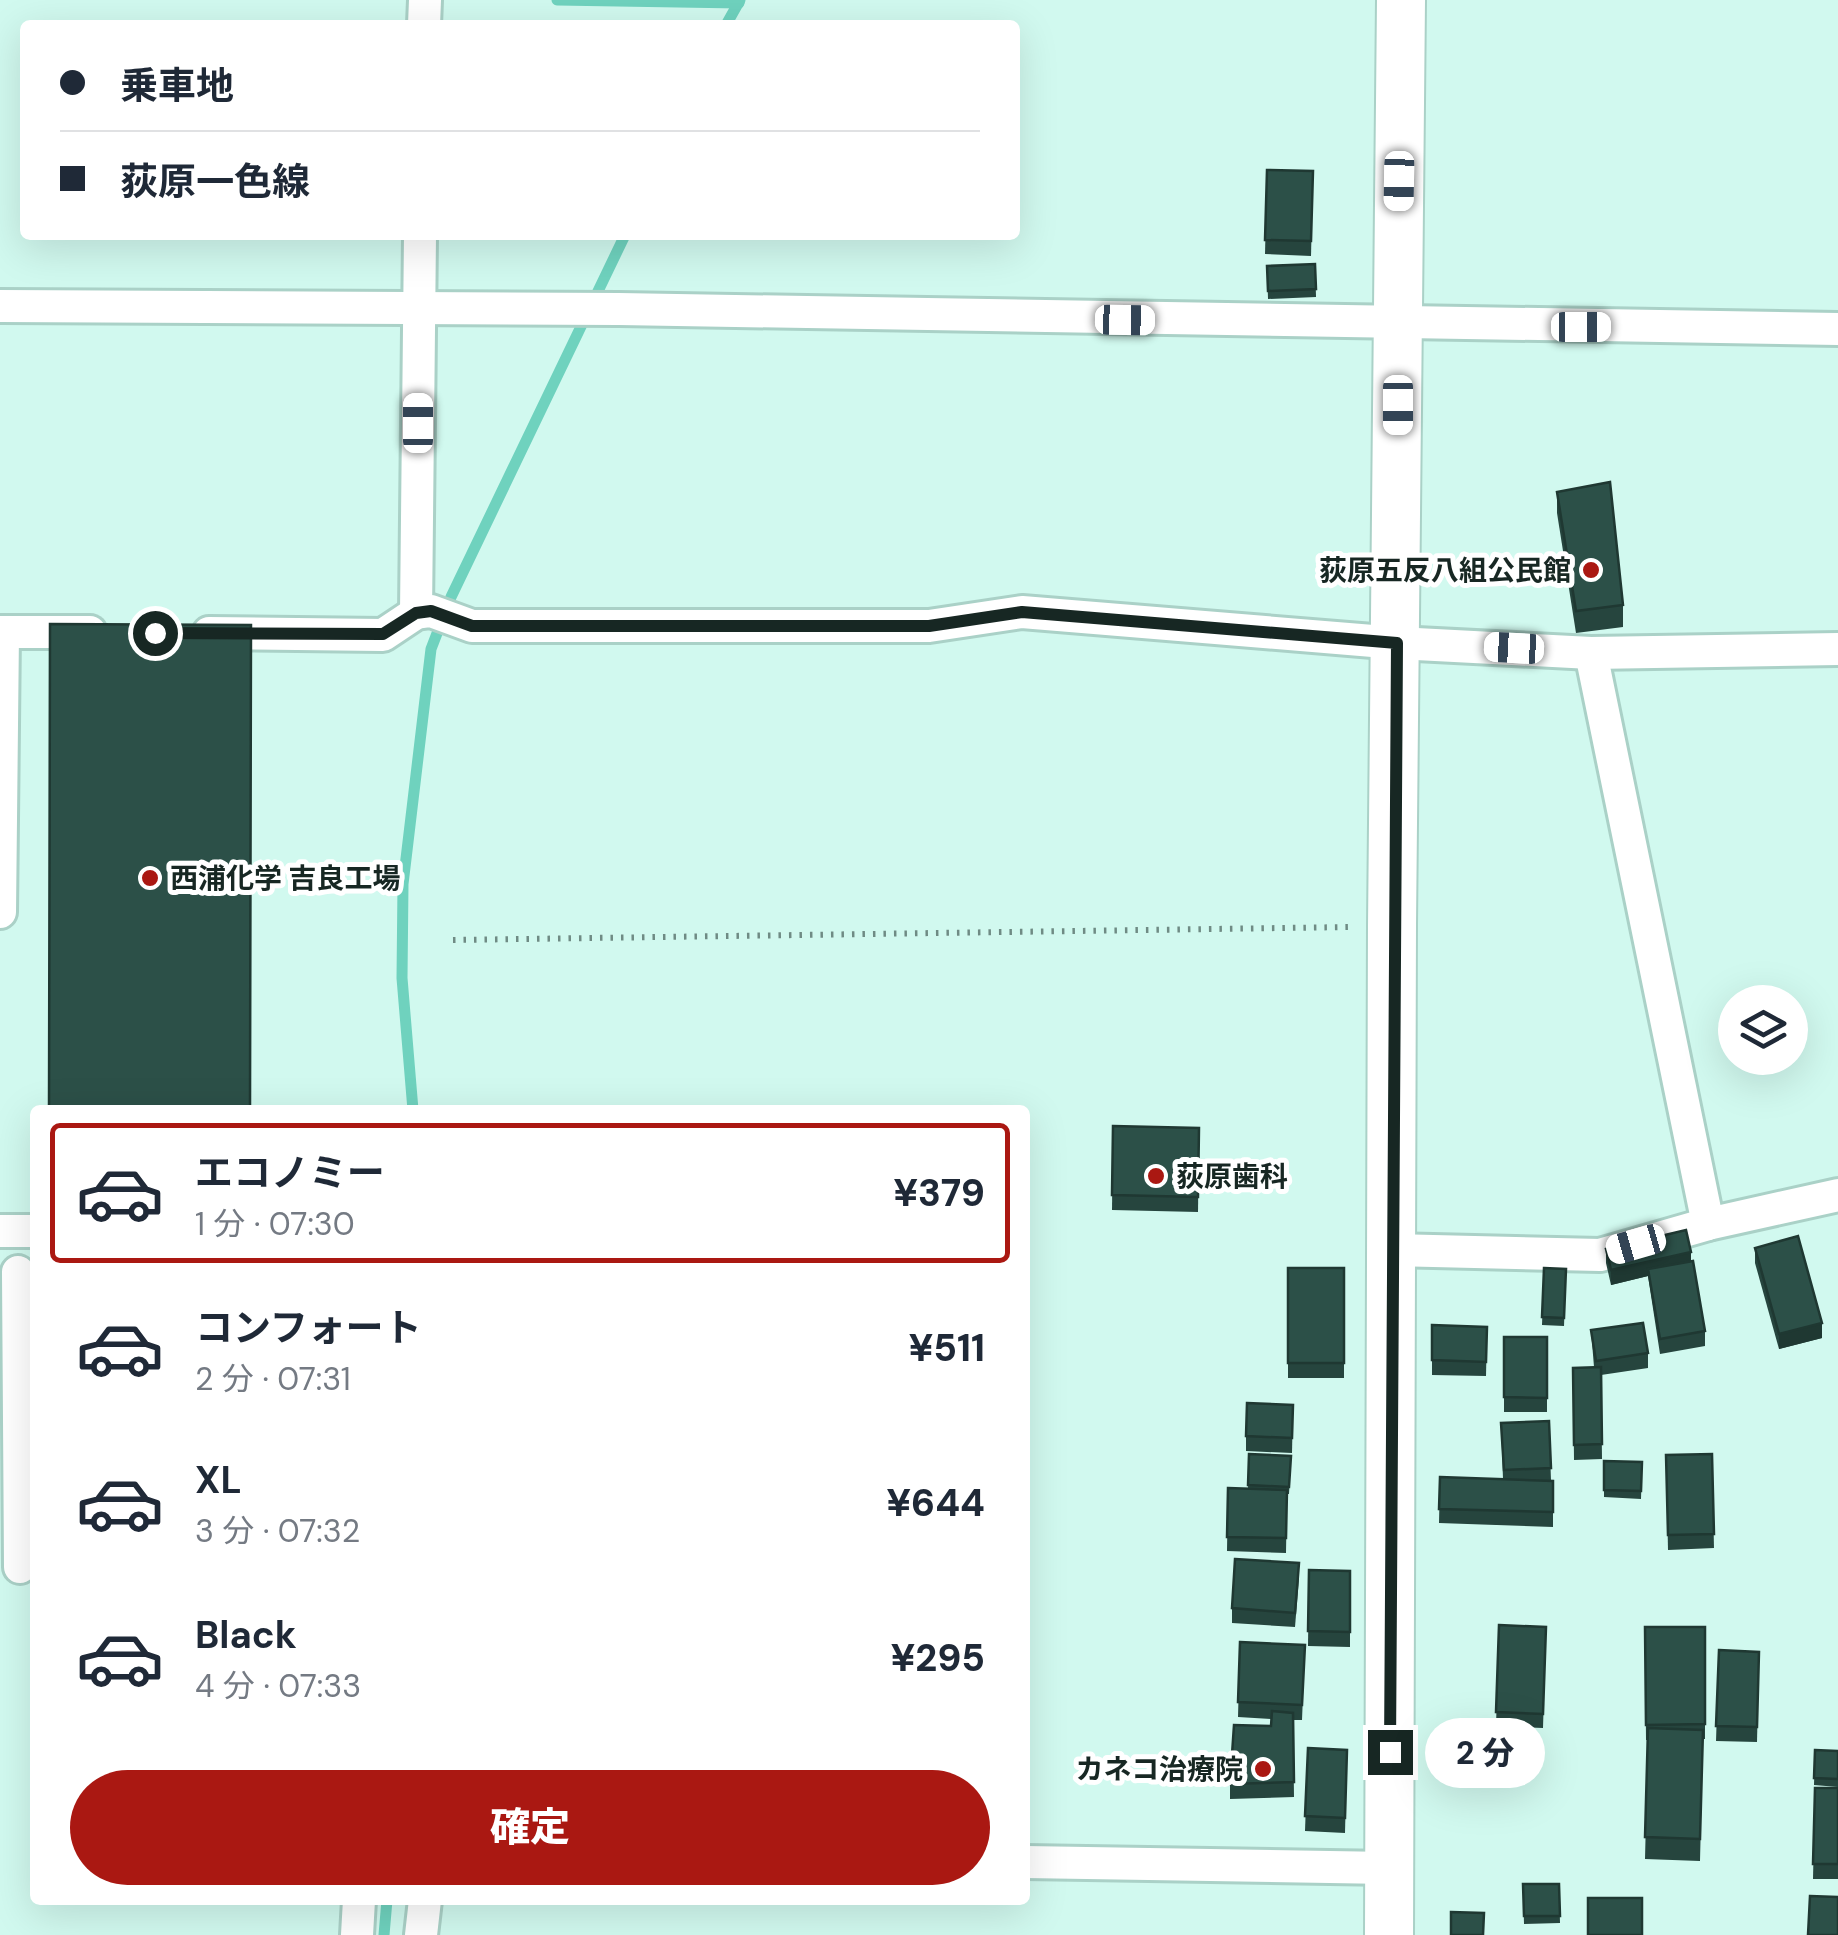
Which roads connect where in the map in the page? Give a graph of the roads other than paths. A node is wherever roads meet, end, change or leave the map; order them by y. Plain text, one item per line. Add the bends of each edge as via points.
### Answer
1 (1401, 0) edge
2 (420, 240) edge
3 (0, 306) edge
4 (418, 309) junction
5 (1398, 326) junction
6 (1838, 329) edge
7 (423, 612) junction
8 (1, 632) edge
9 (117, 632) edge
10 (174, 633) edge
11 (1397, 643) junction
12 (1838, 648) edge
13 (1591, 652) junction
14 (0, 912) edge
15 (1838, 1195) edge
16 (1708, 1224) junction
17 (0, 1231) edge
18 (30, 1231) edge
19 (1392, 1250) junction
20 (18, 1272) edge
21 (18, 1567) edge
22 (1030, 1862) edge
23 (1389, 1868) junction
24 (359, 1905) edge
25 (425, 1905) edge
26 (357, 1935) edge
27 (422, 1935) edge
28 (1390, 1935) edge

1 - 5 main road
2 - 4 street
3 - 4 street
4 - 5 street
4 - 7 street
5 - 6 street
5 - 11 main road
7 - 10 street via 383,634
7 - 11 street via 472,626 929,626 1022,612
8 - 9 street
8 - 14 street
11 - 13 street
11 - 19 main road
12 - 13 street
13 - 16 street
15 - 16 street
16 - 19 street via 1600,1254
17 - 18 street
19 - 23 main road
20 - 21 street
22 - 23 street
23 - 28 main road
24 - 26 street
25 - 27 street

